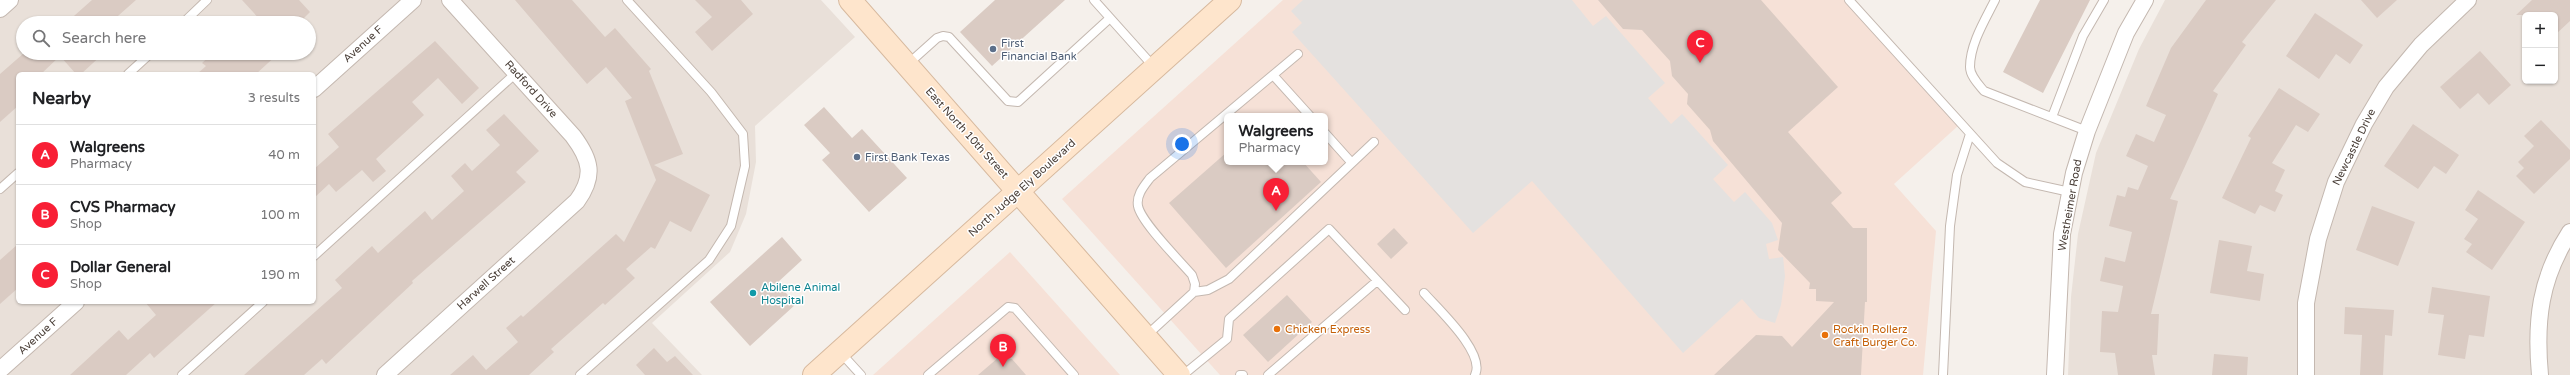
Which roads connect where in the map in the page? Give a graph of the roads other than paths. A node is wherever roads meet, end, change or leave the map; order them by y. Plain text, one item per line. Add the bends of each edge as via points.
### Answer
1 (10, 0) edge
2 (207, 0) edge
3 (413, 0) edge
4 (450, 0) edge
5 (627, 0) edge
6 (850, 0) edge
7 (1094, 0) edge
8 (1230, 0) edge
9 (1849, 0) edge
10 (1995, 0) edge
11 (2104, 0) edge
12 (2145, 0) edge
13 (2468, 0) edge
14 (0, 9) edge
15 (190, 16) edge
16 (1110, 18) junction
17 (1298, 54) dead end
18 (143, 60) edge
19 (907, 65) junction
20 (1155, 68) junction
21 (130, 72) edge
22 (516, 73) junction
23 (1273, 75) junction
24 (316, 87) edge
25 (1228, 113) edge
26 (1307, 113) edge
27 (1224, 116) edge
28 (2052, 117) junction
29 (2086, 131) junction
30 (1970, 134) junction
31 (1328, 136) edge
32 (1374, 142) dead end
33 (1351, 162) junction
34 (16, 175) edge
35 (0, 189) edge
36 (586, 189) joint
37 (1018, 190) junction
38 (2070, 192) junction
39 (2570, 232) edge
40 (316, 254) edge
41 (1377, 281) junction
42 (1194, 292) junction
43 (1424, 293) dead end
44 (74, 304) edge
45 (261, 304) edge
46 (1405, 310) dead end
47 (1146, 336) junction
48 (840, 351) junction
49 (0, 370) edge
50 (182, 375) edge
51 (385, 375) edge
52 (580, 375) edge
53 (814, 375) edge
54 (861, 375) edge
55 (928, 375) edge
56 (1074, 375) edge
57 (1179, 375) edge
58 (1183, 375) edge
59 (1240, 375) edge
60 (1243, 375) edge
61 (1268, 375) edge
62 (1475, 375) edge
63 (1943, 375) edge
64 (2055, 375) edge
65 (2306, 375) edge
66 (2540, 375) edge

1 - 14 street
2 - 15 lane
3 - 24 street, Avenue F
4 - 22 street, Radford Drive
5 - 52 lane via 711,92 743,134 745,166 731,226 709,260
6 - 19 main road, East North 10th Street
7 - 16 lane
8 - 20 main road, North Judge Ely Boulevard
9 - 30 lane
10 - 28 lane via 1977,37 1969,68 1984,91
11 - 28 lane via 2083,36
12 - 29 street, Westheimer Road via 2126,33
13 - 65 street, Newcastle Drive via 2421,45 2386,87 2364,124 2336,182 2318,239 2306,303
16 - 19 lane via 1018,102 1008,101 949,37 937,38
16 - 20 lane
17 - 23 lane
18 - 21 lane
19 - 37 main road, East North 10th Street
20 - 37 main road, North Judge Ely Boulevard
22 - 36 street, Radford Drive via 584,150 590,171
22 - 40 lane
23 - 25 lane
23 - 26 lane
27 - 42 lane via 1150,178 1140,191 1137,204 1142,216 1192,275
28 - 29 lane
29 - 38 street, Westheimer Road
30 - 38 lane via 2010,173 2025,182
30 - 63 lane via 1957,175 1950,226
31 - 33 lane
32 - 33 lane
33 - 42 lane via 1229,279 1208,290
34 - 35 lane
36 - 51 street, Harwell Street via 577,201
37 - 47 main road, East North 10th Street
37 - 48 main road, North Judge Ely Boulevard
38 - 64 street, Westheimer Road via 2062,234
39 - 66 street via 2560,248 2542,295 2536,338
41 - 46 lane
41 - 58 lane via 1329,229 1229,319 1227,339
41 - 61 lane
42 - 47 lane
43 - 62 lane via 1467,341 1475,356
44 - 49 street, Avenue F
45 - 50 lane
47 - 57 main road, East North 10th Street
48 - 53 main road, North Judge Ely Boulevard
48 - 54 lane
55 - 56 lane via 1008,307 1015,308
59 - 60 lane

